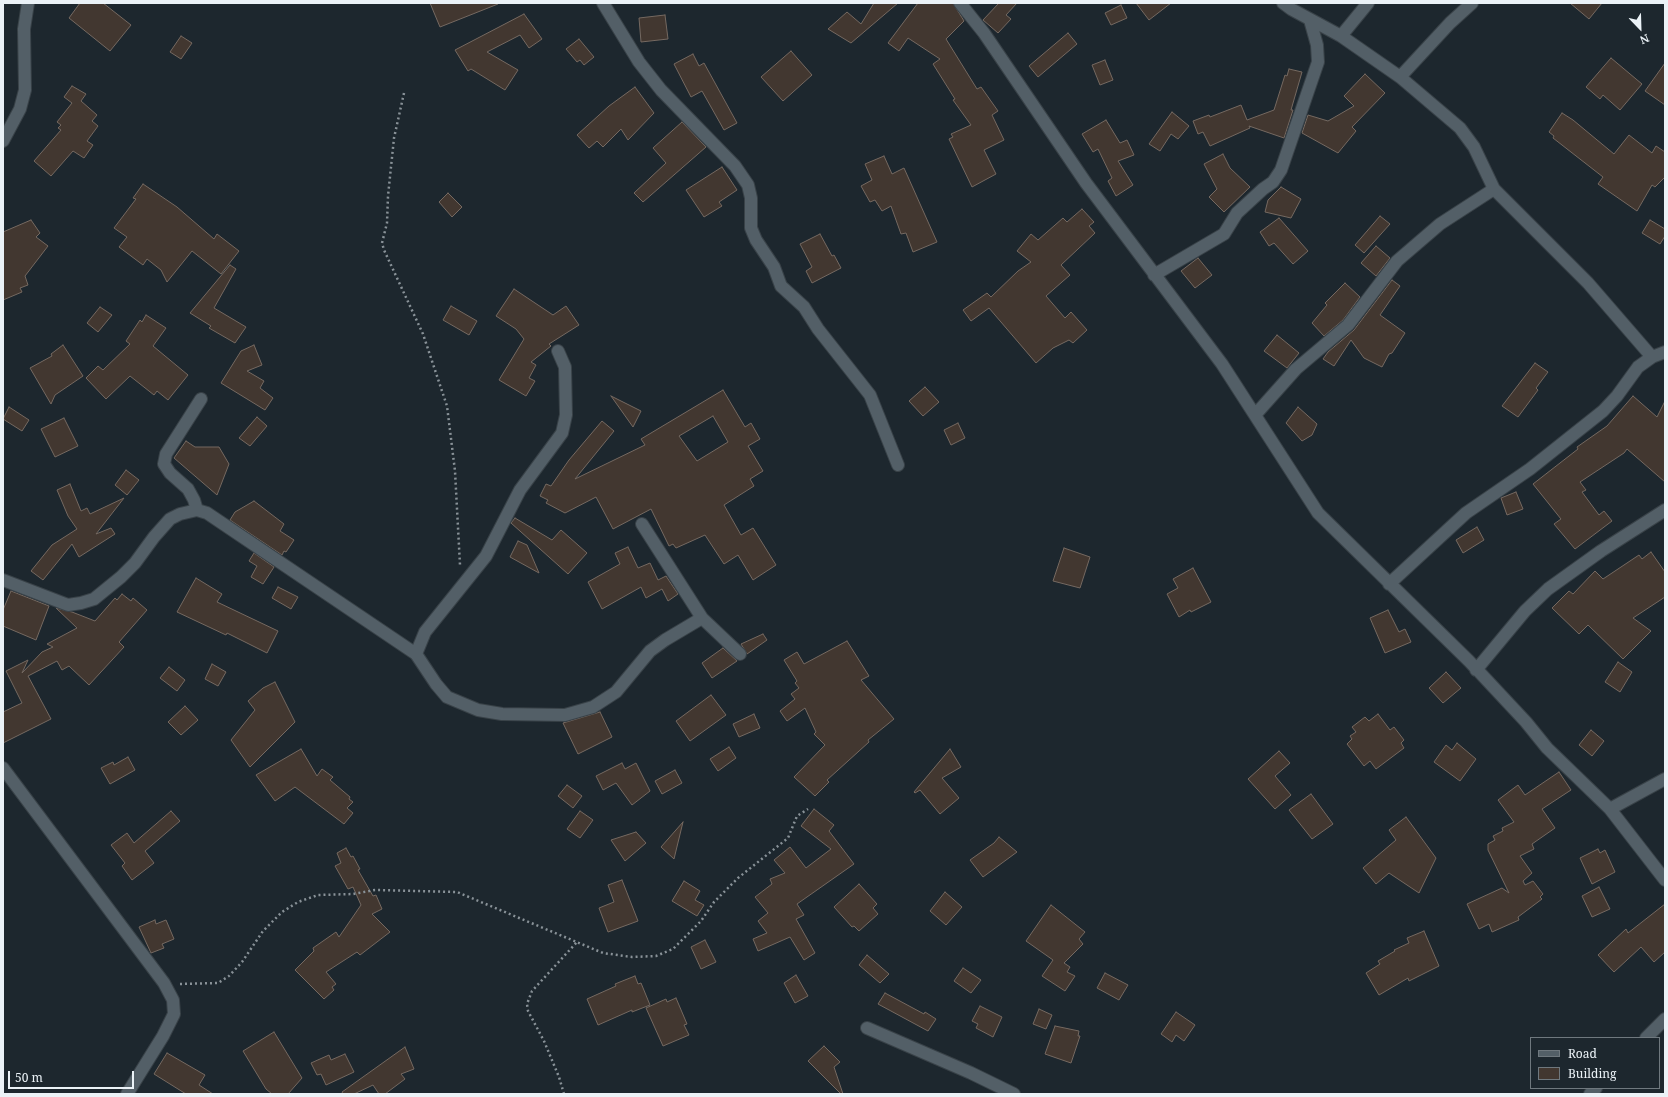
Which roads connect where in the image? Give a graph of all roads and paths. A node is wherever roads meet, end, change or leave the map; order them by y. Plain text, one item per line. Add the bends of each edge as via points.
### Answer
1 (28, 3) edge
2 (602, 3) edge
3 (960, 3) edge
4 (1283, 3) edge
5 (1368, 3) edge
6 (1472, 3) edge
7 (1310, 20) junction
8 (1341, 36) junction
9 (1400, 77) junction
10 (404, 93) dead end
11 (3, 141) edge
12 (1494, 188) junction
13 (1154, 275) junction
14 (558, 351) dead end
15 (1665, 352) edge
16 (1652, 357) junction
17 (201, 399) dead end
18 (1255, 415) junction
19 (898, 465) dead end
20 (197, 510) junction
21 (1665, 510) edge
22 (642, 524) dead end
23 (3, 580) edge
24 (1389, 584) junction
25 (460, 589) junction
26 (702, 618) junction
27 (416, 654) junction
28 (740, 654) dead end
29 (1476, 670) junction
30 (3, 768) edge
31 (1665, 779) edge
32 (808, 809) dead end
33 (1610, 809) junction
34 (1665, 880) edge
35 (577, 942) junction
36 (164, 983) junction
37 (1665, 1019) edge
38 (867, 1028) dead end
39 (1647, 1037) edge
40 (127, 1094) edge
41 (564, 1094) edge
42 (1014, 1094) edge

1 - 11 street via 24,29 25,90 20,109
2 - 19 street via 661,90 735,166 748,185 751,198 751,228 756,240 774,267 781,286 804,307 870,395
3 - 13 street via 984,33 1091,190
4 - 7 street
5 - 8 street
6 - 9 street
7 - 8 street
7 - 13 street via 1317,45 1318,62 1281,170 1273,182 1237,213 1224,234
8 - 9 street
9 - 12 street via 1468,136
10 - 25 path via 394,138 388,223 382,243 423,334 447,406 455,471
12 - 16 street via 1588,283
12 - 18 street via 1440,224 1397,261 1348,325 1296,369
13 - 18 street via 1222,364
14 - 25 street via 564,368 566,415 562,433 520,490 486,556
15 - 16 street
16 - 24 street via 1638,367 1603,411 1530,469 1466,514
17 - 20 street via 164,458 166,469 188,489
18 - 24 street via 1318,513
20 - 23 street via 170,519 121,577 94,598 81,604 68,605
20 - 27 street via 207,513
21 - 29 street via 1600,551 1548,589 1525,611
22 - 26 street
24 - 29 street
25 - 27 street via 426,632
26 - 27 street via 650,651 616,692 593,707 565,715 502,714 478,710 447,697
26 - 28 street
29 - 33 street via 1547,748
30 - 36 street
31 - 33 street
32 - 35 path via 797,816 788,838 738,878 673,950 656,956 632,957 603,953
33 - 34 street
35 - 36 path via 456,892 375,890 353,894 318,895 298,902 282,912 264,931 242,962 218,983
35 - 41 path via 532,991 527,1004
36 - 40 street via 173,1000 174,1014
37 - 39 street
38 - 42 street

